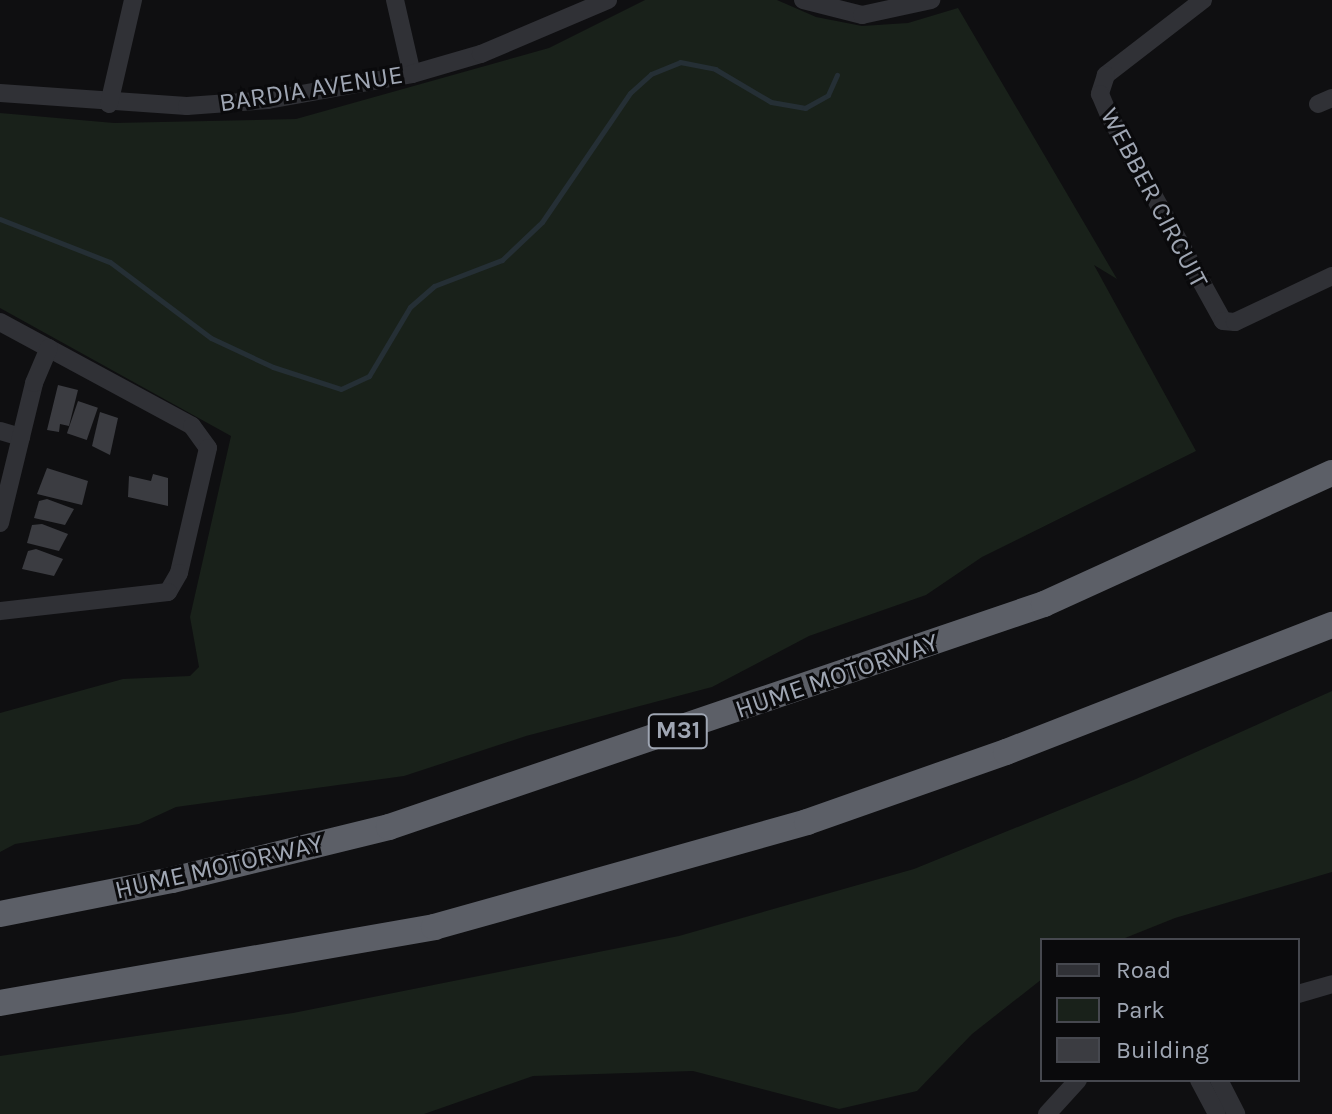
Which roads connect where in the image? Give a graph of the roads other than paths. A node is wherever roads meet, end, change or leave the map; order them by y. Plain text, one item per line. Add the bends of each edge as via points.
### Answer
1 (133, 0) edge
2 (395, 0) edge
3 (608, 0) edge
4 (803, 0) edge
5 (931, 0) edge
6 (1203, 0) edge
7 (412, 74) junction
8 (0, 93) edge
9 (109, 104) junction
10 (1332, 276) edge
11 (0, 322) edge
12 (49, 348) junction
13 (0, 431) edge
14 (21, 437) junction
15 (1332, 473) edge
16 (0, 523) edge
17 (0, 611) edge
18 (1332, 625) edge
19 (0, 914) edge
20 (1332, 984) edge
21 (1300, 993) edge
22 (0, 1003) edge
23 (1076, 1082) edge
24 (1200, 1082) edge
25 (1220, 1082) edge
26 (1047, 1114) edge
27 (1217, 1114) edge
28 (1236, 1114) edge

1 - 9 street
2 - 7 street
3 - 7 street, BARDIA AVENUE via 481,54
4 - 5 street via 862,15
6 - 10 street, WEBBER CIRCUIT via 1106,75 1100,94 1110,117 1223,321 1235,322
7 - 9 street, BARDIA AVENUE via 268,100
8 - 9 street, BARDIA AVENUE
11 - 12 street
12 - 14 street
12 - 17 street via 192,426 204,437 208,455 179,573 168,592
13 - 14 street
14 - 16 street
15 - 19 highway, HUME MOTORWAY / M31 via 1044,604 389,827 172,880
18 - 22 highway via 1006,752 807,822 434,927
20 - 21 street
23 - 26 street
24 - 27 street
25 - 28 street

